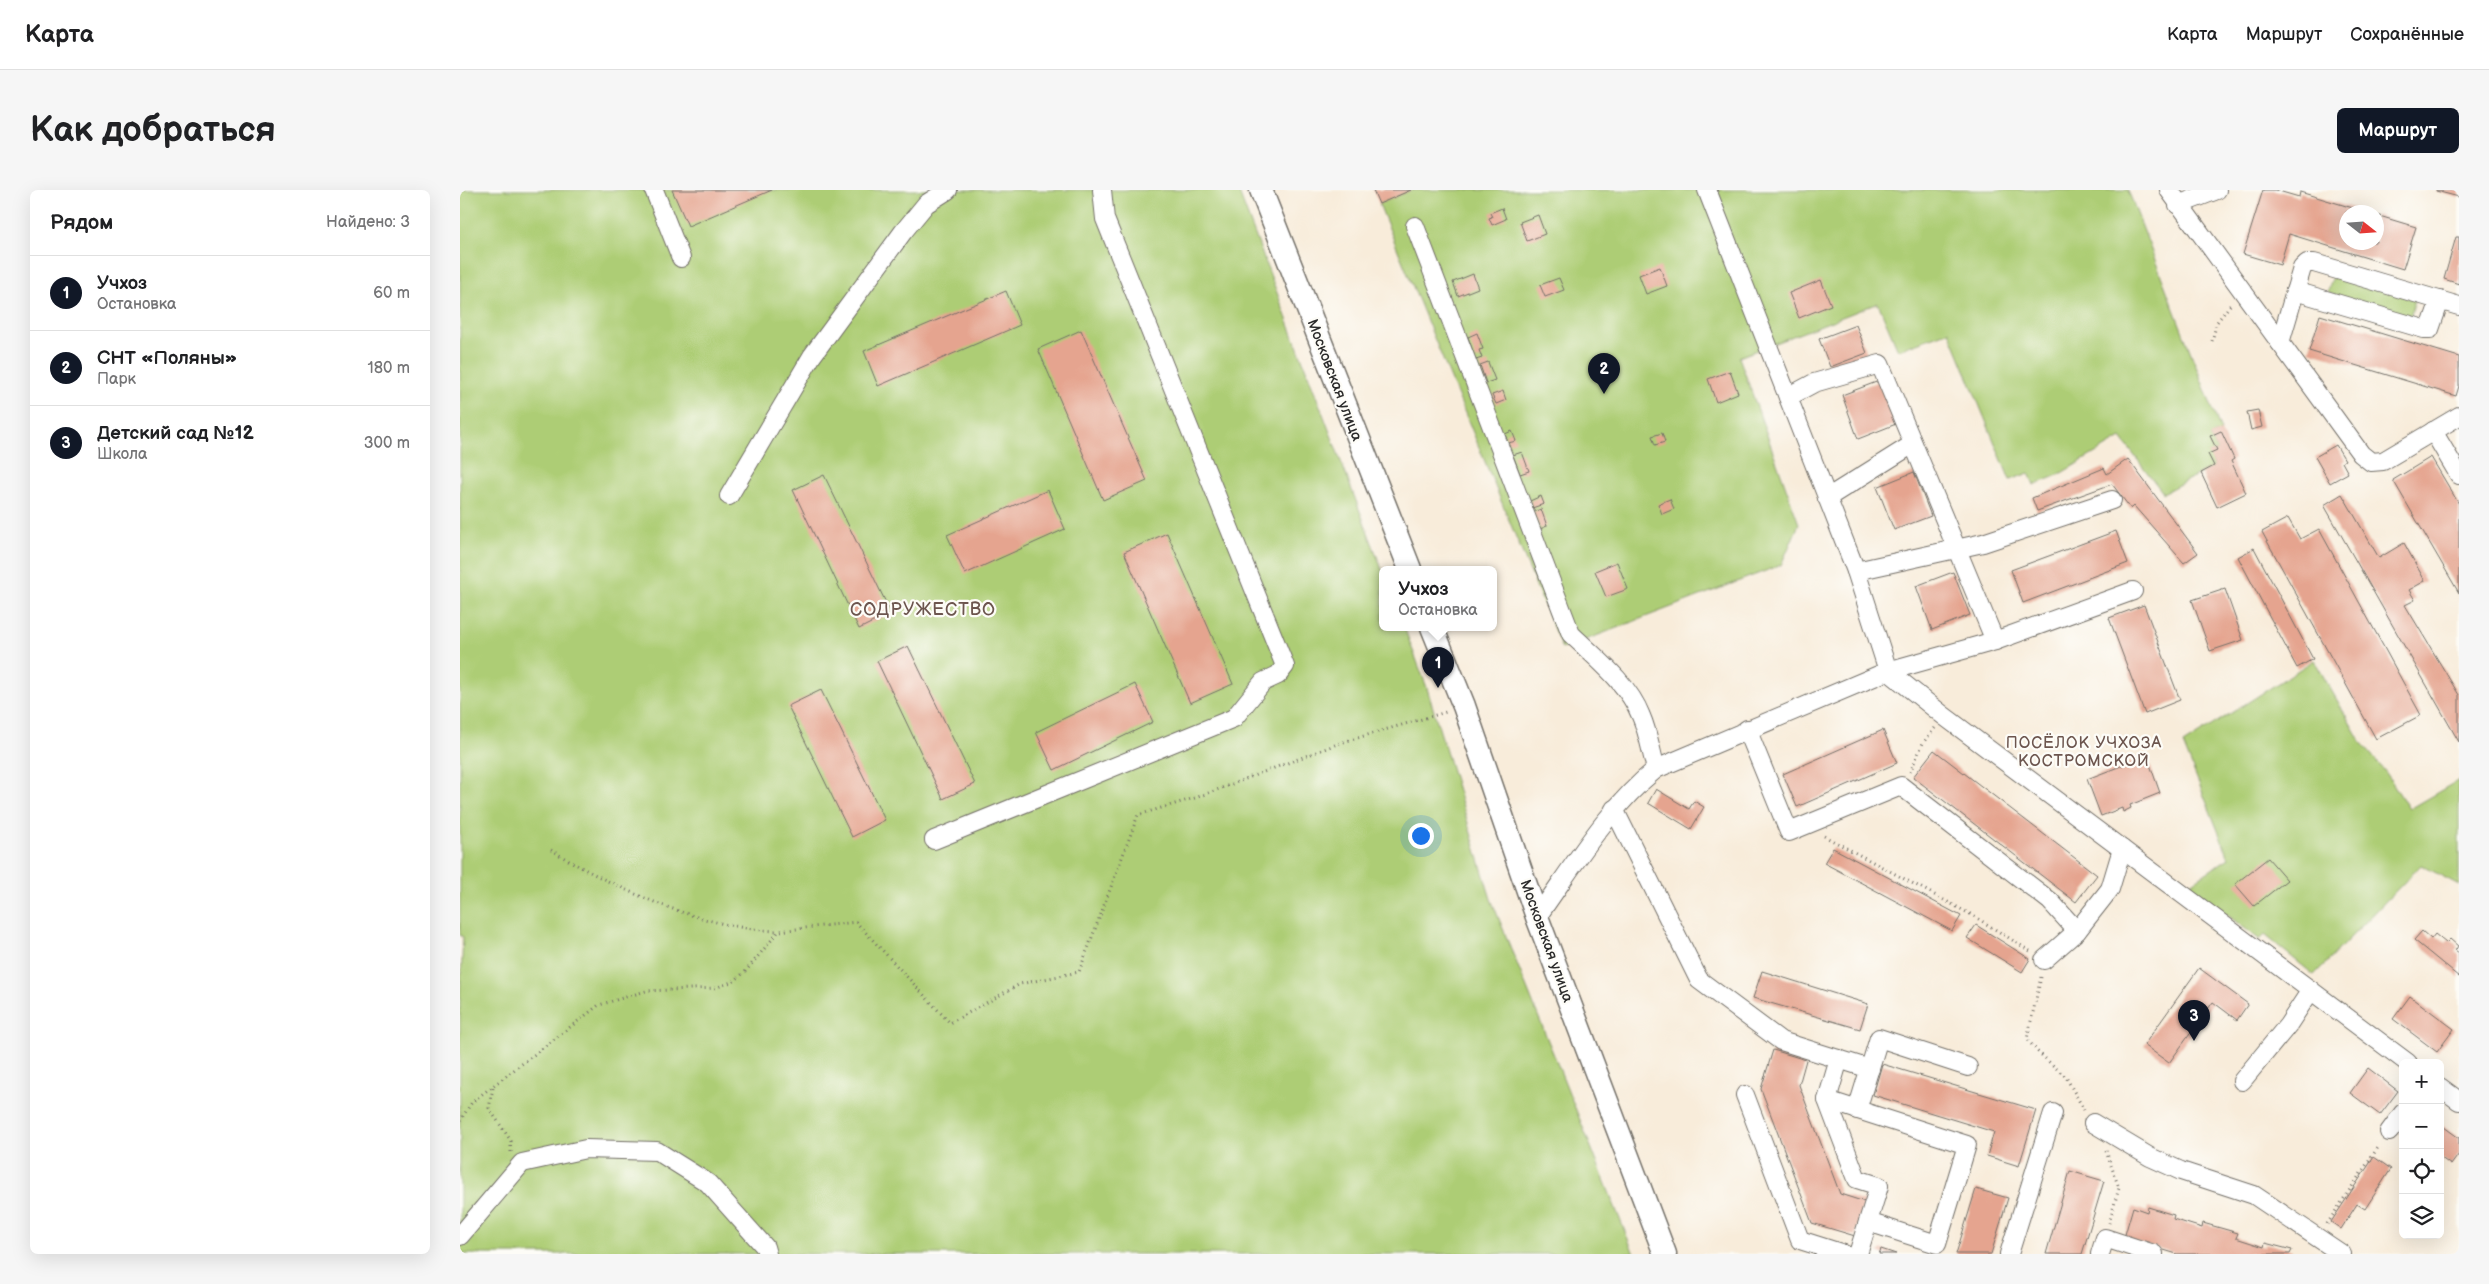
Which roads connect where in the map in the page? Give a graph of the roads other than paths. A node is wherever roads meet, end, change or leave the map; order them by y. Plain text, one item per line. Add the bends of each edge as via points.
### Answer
1 (654, 190) edge
2 (948, 190) edge
3 (1102, 190) edge
4 (1261, 190) edge
5 (1707, 190) edge
6 (2217, 190) edge
7 (2174, 197) edge
8 (1416, 226) dead end
9 (681, 258) dead end
10 (2295, 290) junction
11 (2440, 300) junction
12 (2459, 306) edge
13 (2280, 343) junction
14 (1788, 397) junction
15 (2459, 416) edge
16 (2433, 431) junction
17 (1913, 444) junction
18 (2459, 475) edge
19 (730, 496) dead end
20 (1828, 498) junction
21 (2112, 500) dead end
22 (1957, 549) junction
23 (1409, 566) edge
24 (1856, 571) junction
25 (2133, 591) dead end
26 (1434, 631) edge
27 (1996, 641) junction
28 (1888, 671) junction
29 (1747, 730) junction
30 (1656, 769) junction
31 (1614, 809) junction
32 (934, 840) dead end
33 (2122, 849) junction
34 (1537, 917) junction
35 (2078, 932) junction
36 (2044, 960) road end
37 (2311, 990) junction
38 (1839, 1059) junction
39 (2403, 1059) edge
40 (1968, 1067) dead end
41 (1870, 1069) junction
42 (2242, 1081) dead end
43 (2444, 1090) edge
44 (1745, 1095) dead end
45 (1827, 1100) junction
46 (2459, 1101) edge
47 (1857, 1110) junction
48 (2053, 1112) dead end
49 (2399, 1118) edge
50 (2094, 1123) road end
51 (2388, 1132) road end
52 (1868, 1222) junction
53 (460, 1236) edge
54 (2102, 1246) edge
55 (2329, 1248) edge
56 (767, 1254) edge
57 (1665, 1254) edge
58 (1844, 1254) edge
59 (1858, 1254) edge
60 (2009, 1254) edge
61 (2154, 1254) edge

1 - 9 street
2 - 19 street via 926,204 903,232 812,356
3 - 32 street via 1106,219 1285,666 1278,675 1263,682 1234,718
4 - 23 main road, Московская улица
5 - 14 street
6 - 7 street
7 - 13 street
8 - 30 street via 1571,634 1634,702 1642,717
10 - 11 street via 2302,268 2307,263 2314,263
10 - 11 street via 2424,329 2433,325
10 - 13 street
11 - 12 street
13 - 16 street via 2361,454 2371,462 2383,461
14 - 17 street via 1814,383 1880,364
14 - 20 street
15 - 16 street
16 - 18 street
17 - 20 street
17 - 22 street
20 - 24 street
21 - 22 street
22 - 24 street
22 - 27 street
24 - 28 street
25 - 27 street
26 - 34 main road, Московская улица via 1464,706
27 - 28 street
28 - 29 street
28 - 33 street
29 - 30 street
29 - 35 street via 1789,832 1900,786 2050,901
30 - 31 street
31 - 34 street
31 - 38 street via 1698,980 1781,1041
33 - 35 street via 2110,889
33 - 37 street
34 - 57 main road, Московская улица
35 - 36 street
37 - 39 street
37 - 42 street via 2288,1025
38 - 41 street
38 - 45 street
40 - 41 street via 1879,1038
41 - 47 street
43 - 46 street
44 - 58 street via 1800,1240
45 - 47 street
45 - 52 street via 1857,1179 1879,1186
47 - 52 street via 1967,1145 1937,1244
48 - 60 street
49 - 51 street
50 - 55 street via 2180,1171 2254,1195
52 - 59 street
53 - 56 street via 522,1163 586,1149 657,1151 708,1183 765,1247
54 - 61 street

